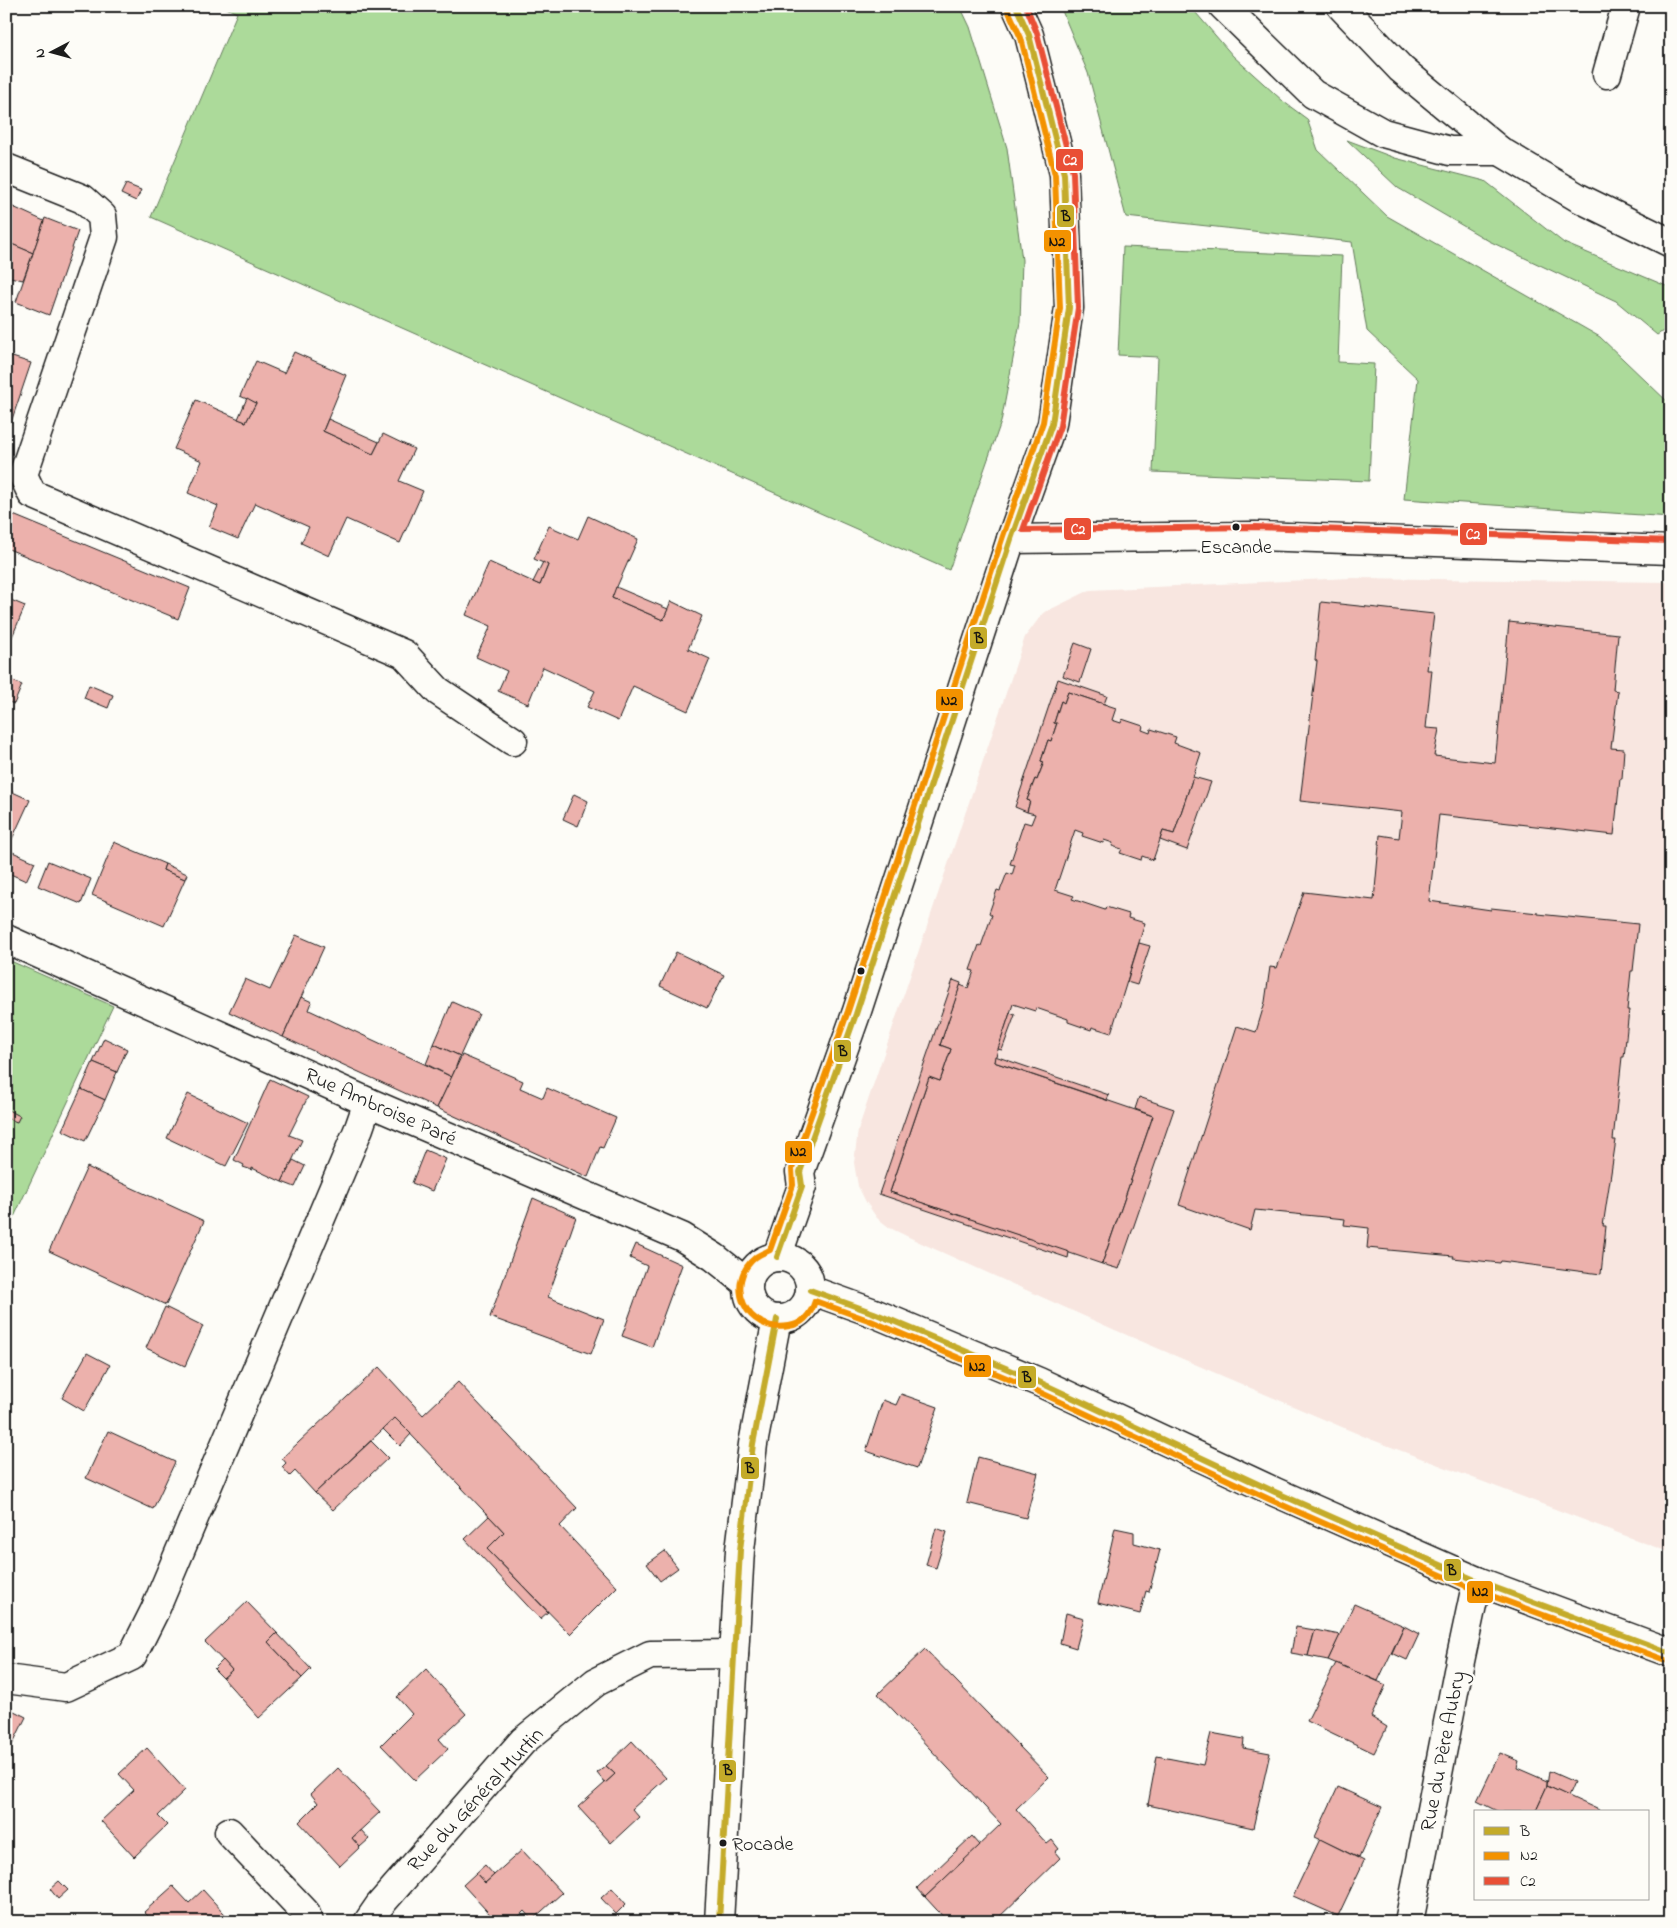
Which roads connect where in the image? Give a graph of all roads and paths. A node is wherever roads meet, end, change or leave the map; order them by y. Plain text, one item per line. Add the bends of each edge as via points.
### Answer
1 (1016, 6) edge
2 (1223, 6) edge
3 (1341, 6) edge
4 (1626, 6) edge
5 (1607, 74) dead end
6 (1500, 151) junction
7 (6, 168) edge
8 (1664, 236) edge
9 (1011, 539) junction
10 (1671, 550) edge
11 (513, 741) dead end
12 (6, 939) edge
13 (368, 1102) junction
14 (777, 1257) junction
15 (748, 1284) junction
16 (810, 1290) junction
17 (777, 1319) junction
18 (1477, 1581) junction
19 (1671, 1653) edge
20 (734, 1654) junction
21 (6, 1679) edge
22 (229, 1832) dead end
23 (309, 1922) edge
24 (368, 1922) edge
25 (719, 1922) edge
26 (1409, 1922) edge

1 - 9 street via 1029,35 1064,174 1069,308 1052,424
2 - 6 street via 1313,94 1383,133 1450,151
3 - 6 street via 1402,69
4 - 5 street
6 - 8 street via 1579,198
7 - 11 street via 83,199 102,216 104,237 23,475 32,494 404,654 438,691
9 - 10 street via 1255,536
9 - 14 street via 856,1014 800,1172 802,1186
12 - 13 street, Rue Ambroise Paré
13 - 15 street, Rue Ambroise Paré via 682,1237
13 - 21 street via 159,1601 132,1656 66,1687
14 - 15 street via 760,1263
14 - 16 street via 794,1260 800,1265 809,1280
15 - 17 street via 749,1294 758,1310
16 - 17 street via 803,1308 786,1318
16 - 18 street via 874,1313 1039,1382 1275,1492
17 - 20 street via 752,1453 740,1550
18 - 19 street
18 - 26 street, Rue du Père Aubry
20 - 24 street, Rue du Général Murtin via 650,1655 596,1682 523,1741
20 - 25 street
22 - 23 street via 305,1912

